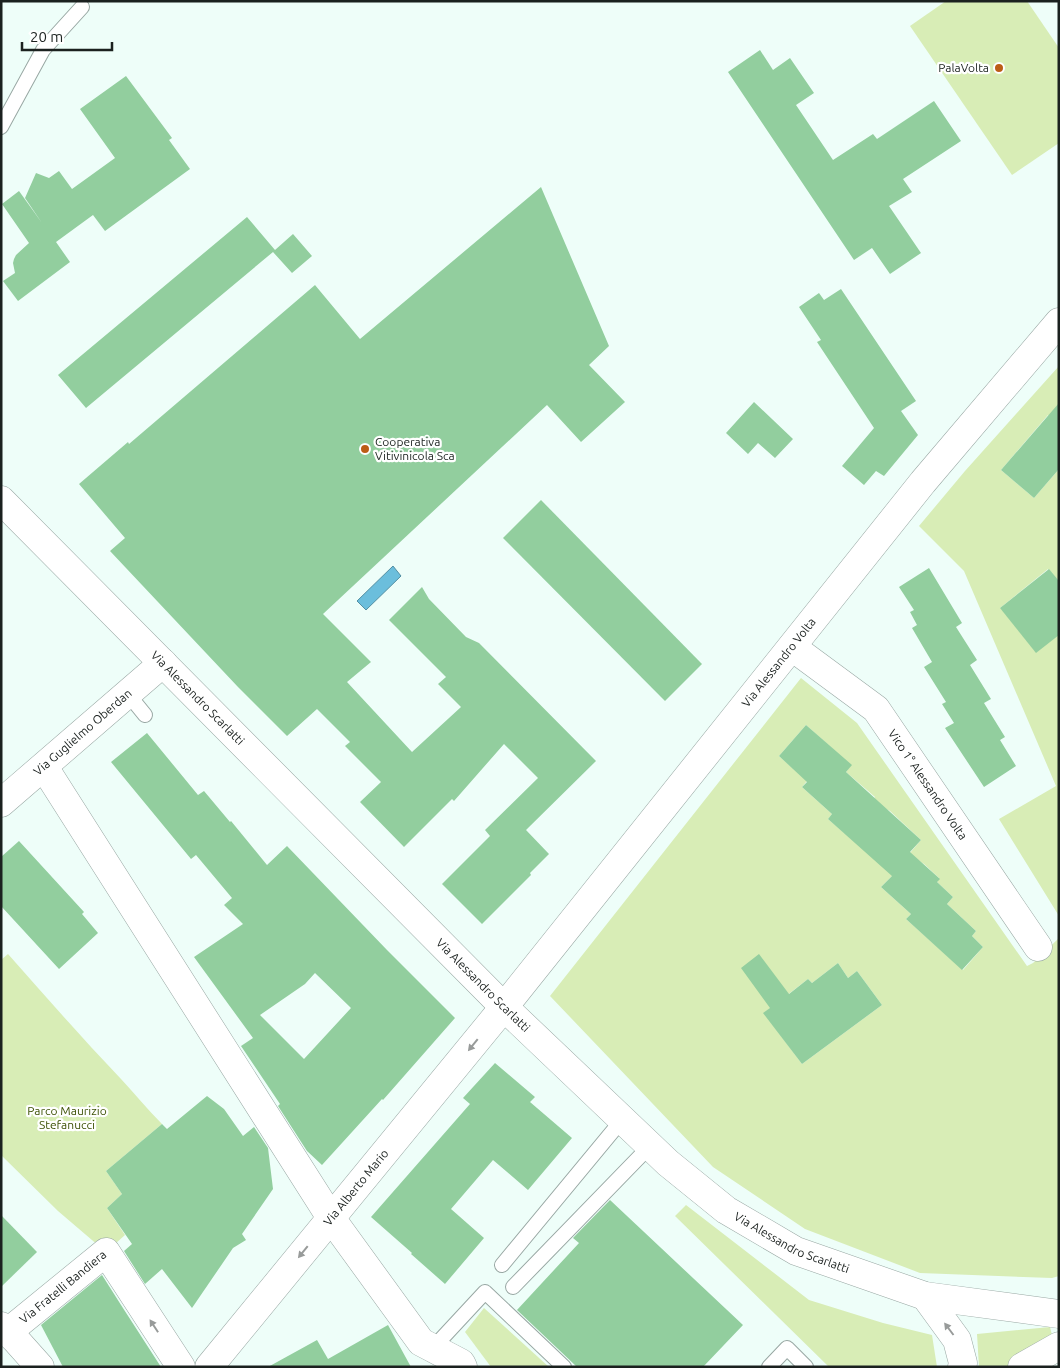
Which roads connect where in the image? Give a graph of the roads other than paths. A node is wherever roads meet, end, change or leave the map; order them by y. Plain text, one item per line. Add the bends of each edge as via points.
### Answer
1 (82, 7) dead end
2 (1, 127) edge
3 (1059, 322) edge
4 (1, 500) edge
5 (792, 647) junction
6 (163, 663) junction
7 (128, 694) junction
8 (145, 715) dead end
9 (44, 766) junction
10 (1, 803) edge
11 (1038, 947) dead end
12 (504, 1007) junction
13 (622, 1120) junction
14 (650, 1146) junction
15 (331, 1218) junction
16 (502, 1265) dead end
17 (513, 1287) dead end
18 (925, 1296) junction
19 (1059, 1314) edge
20 (5, 1329) edge
21 (1059, 1346) edge
22 (433, 1348) junction
23 (40, 1367) edge
24 (181, 1367) edge
25 (209, 1367) edge
26 (463, 1367) edge
27 (564, 1367) edge
28 (770, 1367) edge
29 (806, 1367) edge
30 (962, 1367) edge
31 (1022, 1367) edge

1 - 2 lane via 44,50
3 - 5 street, Via Alessandro Volta via 924,482
4 - 6 street, Via Alessandro Scarlatti
5 - 11 street, Vico 1° Alessandro Volta via 876,709
5 - 12 street, Via Alessandro Volta
6 - 7 street, Via Guglielmo Oberdan
6 - 12 street, Via Alessandro Scarlatti
7 - 8 lane
7 - 9 street, Via Guglielmo Oberdan
9 - 10 street, Via Guglielmo Oberdan
9 - 15 street
12 - 13 street, Via Alessandro Scarlatti
12 -> 15 street, Via Alberto Mario
13 - 14 street, Via Alessandro Scarlatti
13 - 16 lane
14 - 17 lane
14 - 18 street, Via Alessandro Scarlatti via 726,1210 796,1251
15 - 22 street via 421,1342
15 -> 25 street, Via Alberto Mario
18 - 19 street, Via Alessandro Scarlatti
30 -> 18 street via 957,1340
20 - 23 street
24 -> 20 street, Via Fratelli Bandiera via 106,1252
21 - 31 street
22 - 26 street
22 - 27 lane via 485,1292
28 - 29 lane via 787,1348

